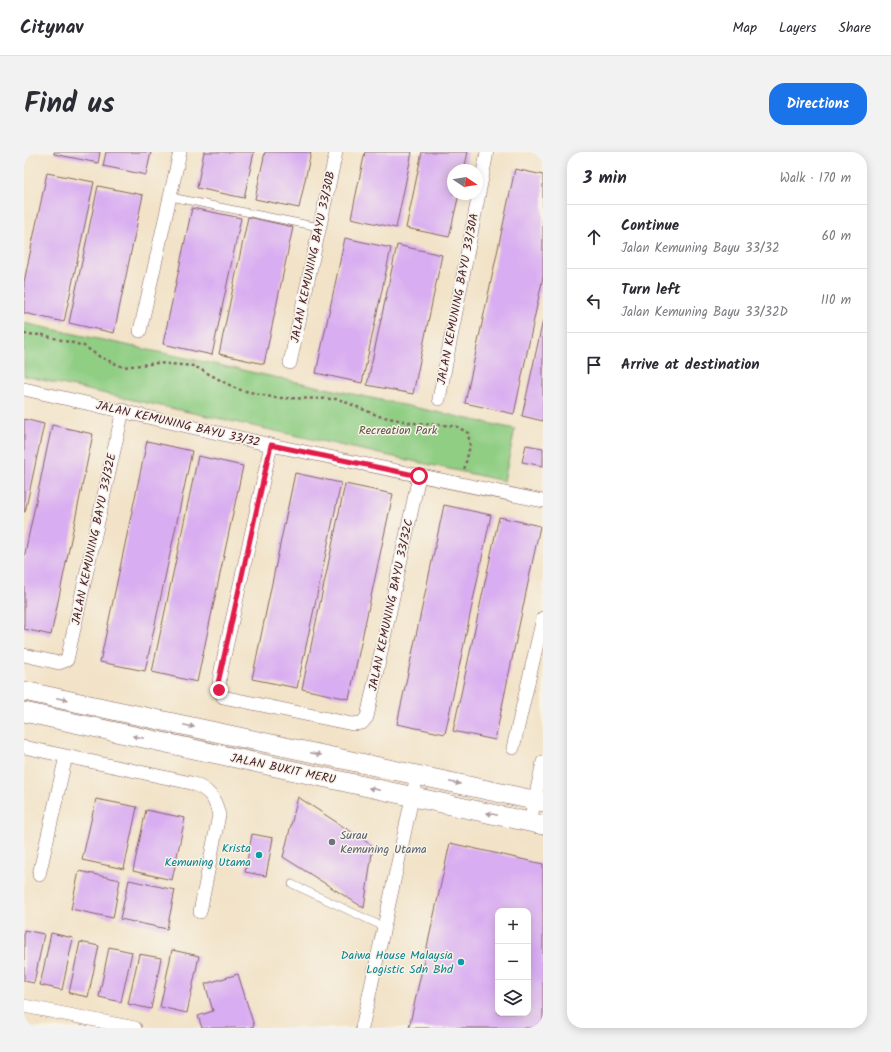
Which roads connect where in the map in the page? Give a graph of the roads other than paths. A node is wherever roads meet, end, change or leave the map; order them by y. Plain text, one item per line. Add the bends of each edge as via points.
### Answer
1 (180, 152) edge
2 (336, 152) edge
3 (487, 152) edge
4 (171, 197) junction
5 (319, 228) junction
6 (140, 331) dead end
7 (290, 363) dead end
8 (24, 389) edge
9 (439, 400) dead end
10 (123, 410) junction
11 (271, 445) junction
12 (419, 476) junction
13 (543, 501) edge
14 (543, 618) edge
15 (24, 655) edge
16 (24, 691) edge
17 (24, 712) edge
18 (24, 747) edge
19 (513, 748) dead end
20 (66, 756) junction
21 (543, 762) edge
22 (417, 776) junction
23 (412, 797) junction
24 (539, 801) edge
25 (536, 823) edge
26 (39, 875) dead end
27 (292, 884) dead end
28 (200, 912) dead end
29 (384, 927) junction
30 (24, 1006) edge
31 (96, 1024) edge
32 (135, 1028) edge
33 (362, 1028) edge

1 - 4 street
2 - 5 street, JALAN KEMUNING BAYU 33/30B
3 - 9 street, JALAN KEMUNING BAYU 33/30A
4 - 5 lane
4 - 6 street
5 - 7 street, JALAN KEMUNING BAYU 33/30B
8 - 10 street, JALAN KEMUNING BAYU 33/32
10 - 11 street, JALAN KEMUNING BAYU 33/32
10 - 15 street, JALAN KEMUNING BAYU 33/32E via 68,656 64,662 59,662
11 - 12 street, JALAN KEMUNING BAYU 33/32
11 - 12 street, JALAN KEMUNING BAYU 33/32C via 218,683 223,697 352,724 362,723 366,716
12 - 13 street, JALAN KEMUNING BAYU 33/32
14 - 19 street
16 -> 22 main road, JALAN BUKIT MERU
23 -> 17 main road, JALAN BUKIT MERU
18 - 20 street
20 - 26 street
20 - 28 street via 191,783 211,794 216,801 219,815
21 - 24 street
22 - 23 street
22 -> 24 main road, JALAN BUKIT MERU
25 -> 23 main road, JALAN BUKIT MERU
23 - 29 street
24 - 25 street
27 - 29 lane
29 - 33 street
30 - 31 street
31 - 32 street

